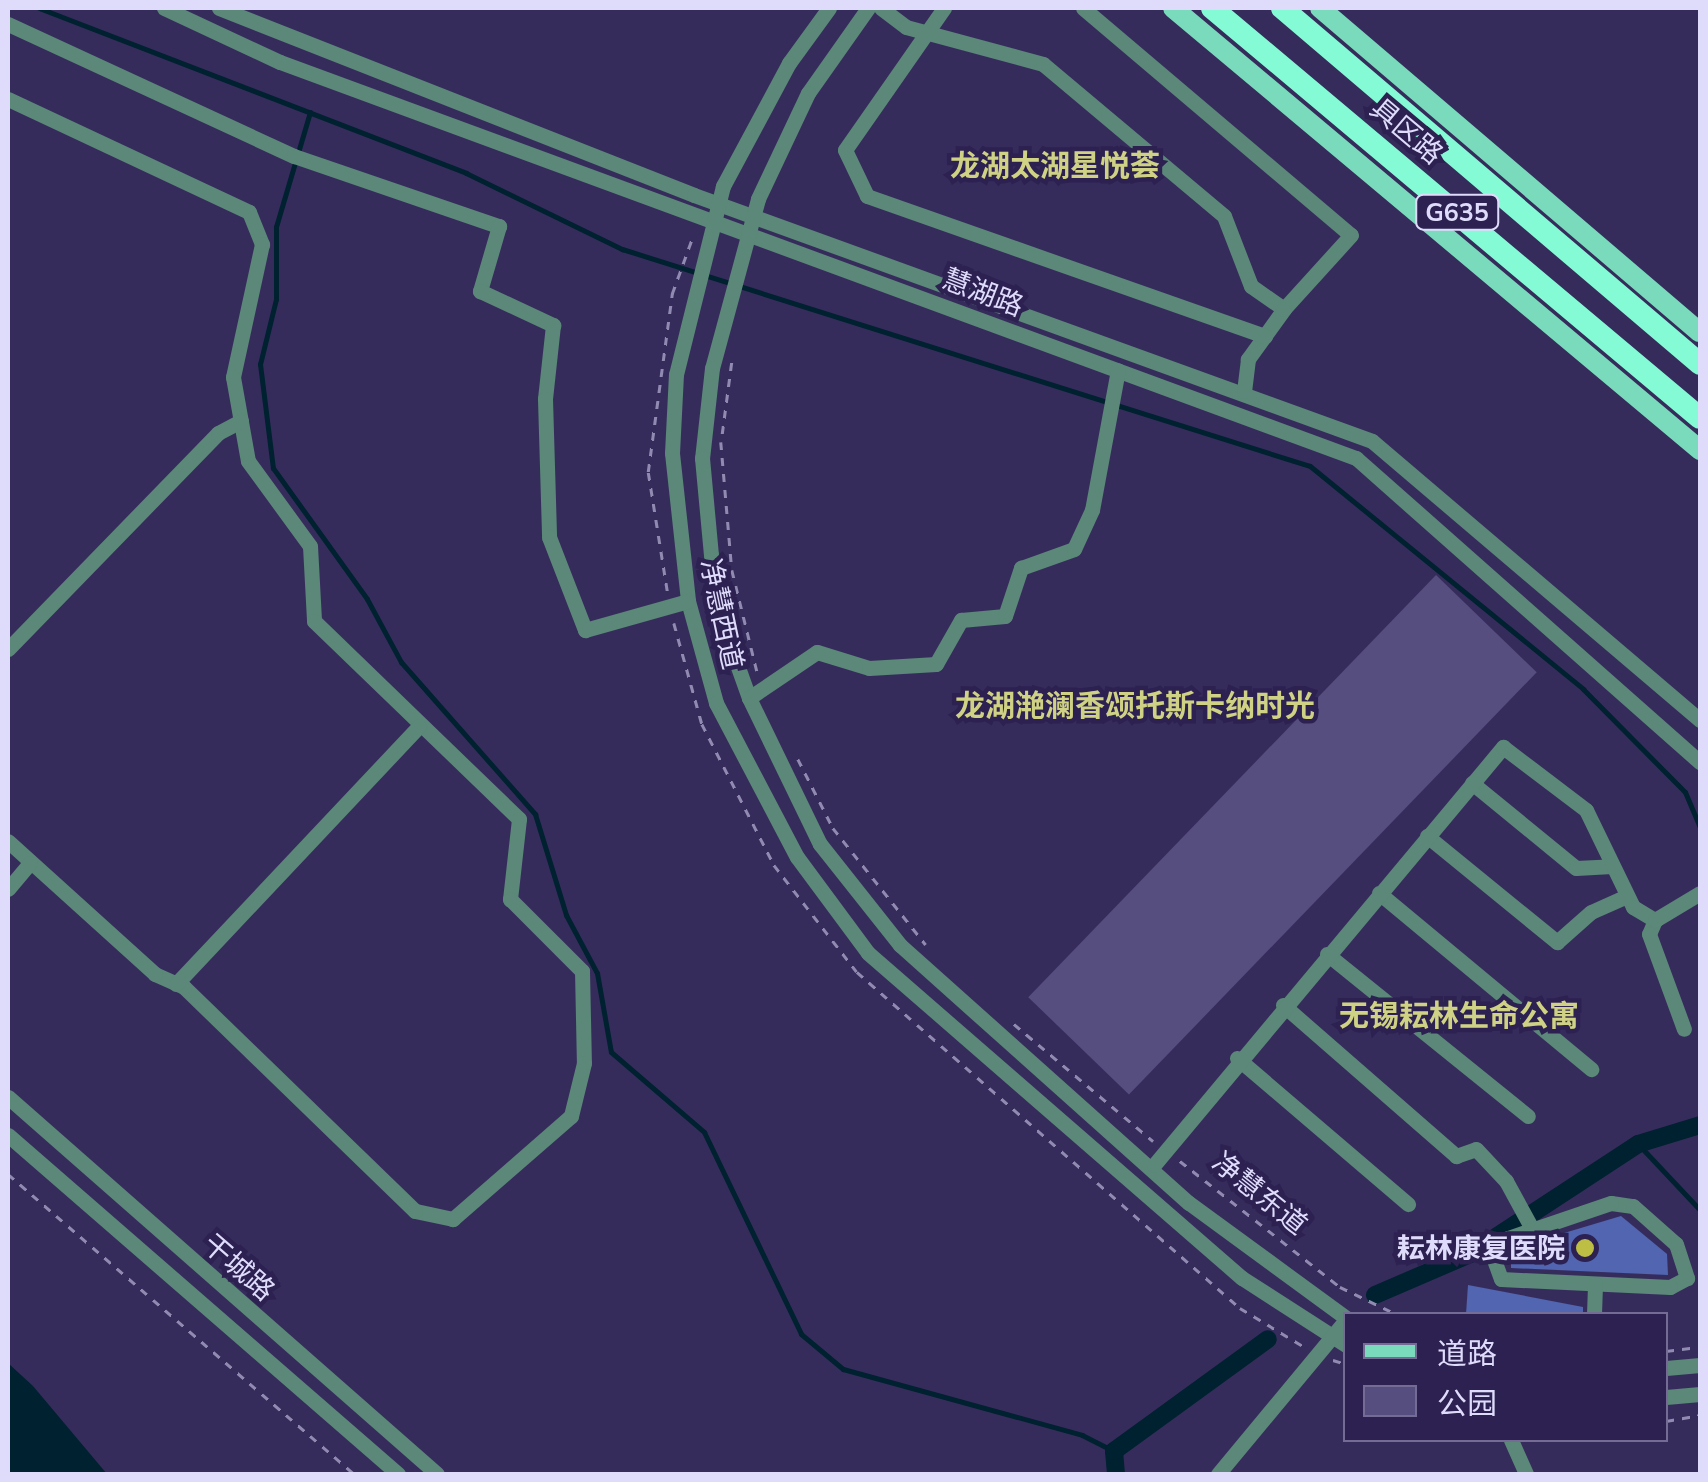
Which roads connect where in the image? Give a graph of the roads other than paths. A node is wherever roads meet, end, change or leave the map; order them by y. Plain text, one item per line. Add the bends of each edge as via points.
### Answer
1 (164, 8) edge
2 (219, 8) edge
3 (829, 8) edge
4 (868, 8) edge
5 (881, 8) edge
6 (944, 8) edge
7 (1083, 8) edge
8 (1173, 8) edge
9 (1212, 8) edge
10 (1282, 8) edge
11 (1320, 8) edge
12 (8, 24) edge
13 (925, 32) junction
14 (1364, 76) junction
15 (1420, 92) junction
16 (8, 100) edge
17 (716, 211) junction
18 (750, 223) junction
19 (1284, 310) junction
20 (1700, 332) edge
21 (1265, 336) junction
22 (1700, 364) edge
23 (1118, 370) junction
24 (1244, 392) junction
25 (1700, 418) edge
26 (240, 421) junction
27 (1700, 450) edge
28 (688, 600) junction
29 (8, 649) edge
30 (756, 693) junction
31 (1700, 720) edge
32 (418, 726) junction
33 (1700, 762) edge
34 (1472, 783) junction
35 (1427, 836) junction
36 (10, 849) edge
37 (30, 864) junction
38 (1612, 866) junction
39 (8, 890) edge
40 (1379, 892) junction
41 (1700, 893) edge
42 (1627, 896) junction
43 (1655, 920) junction
44 (1326, 954) junction
45 (176, 984) junction
46 (1282, 1005) junction
47 (1684, 1029) dead end
48 (1237, 1058) junction
49 (1591, 1069) dead end
50 (8, 1097) edge
51 (1084, 1109) joint
52 (1528, 1116) dead end
53 (8, 1135) edge
54 (1154, 1166) junction
55 (1408, 1204) dead end
56 (1528, 1223) junction
57 (1595, 1284) junction
58 (1594, 1312) edge
59 (1343, 1317) edge
60 (1339, 1342) edge
61 (1700, 1365) edge
62 (1668, 1368) edge
63 (1700, 1394) edge
64 (1668, 1397) edge
65 (1511, 1442) edge
66 (398, 1474) edge
67 (436, 1474) edge
68 (1218, 1474) edge
69 (1526, 1474) edge

1 - 17 street, 慧湖路 via 280,62
2 - 17 street, 慧湖路
3 - 17 street, 净慧西道 via 757,118
4 - 18 street, 净慧西道 via 808,93
5 - 13 street
6 - 13 street
7 - 19 street via 1351,235
8 - 27 main road
9 - 25 highway, 具区路 / G635
10 - 14 highway, 具区路 / G635
11 - 15 main road
12 - 28 street via 300,158 498,226 480,291 553,324 545,400 549,537 585,630
13 - 19 street via 1043,64 1224,216 1251,286
13 - 21 street via 845,150 867,196
14 - 15 main road
14 - 22 highway, 具区路 / G635
15 - 20 main road
16 - 26 street via 249,212 262,244 232,376
17 - 18 street, 慧湖路
17 - 28 street, 净慧西道 via 676,374 672,454
18 - 23 street, 慧湖路
18 - 24 street, 慧湖路
18 - 30 street, 净慧西道 via 724,306 702,458 723,625
19 - 21 street
21 - 24 street via 1248,359
23 - 30 street via 1092,510 1074,549 1021,568 1005,616 961,620 936,664 869,668 818,652
23 - 33 street, 慧湖路 via 1356,458
24 - 31 street, 慧湖路 via 1372,440
26 - 29 street via 218,434
26 - 32 street via 248,461 310,546 314,622
28 - 60 street, 净慧西道 via 716,703 796,857 868,953 1068,1134 1242,1278
30 - 51 street, 净慧西道 via 820,844 900,945
32 - 45 street
32 - 45 street via 519,819 510,899 582,971 584,1063 571,1116 452,1220 415,1211
34 - 35 street
34 - 38 street via 1576,868
34 - 38 street via 1504,746 1586,810
35 - 40 street
35 - 42 street via 1558,942 1591,912
36 - 37 street
37 - 39 street
37 - 45 street
38 - 42 street
40 - 44 street
40 - 49 street
41 - 43 street
42 - 43 street
43 - 47 street via 1649,934
44 - 46 street
44 - 52 street
46 - 48 street
46 - 56 street via 1456,1156 1476,1148
48 - 54 street
48 - 55 street
50 - 67 street, 干城路
51 - 54 street, 净慧东道
53 - 66 street, 干城路
54 - 59 street, 净慧东道 via 1245,1248
56 - 57 street via 1491,1252 1501,1279
56 - 57 street via 1611,1202 1633,1206 1676,1244 1688,1278 1670,1287
57 - 58 street
60 - 68 street via 1319,1356
61 - 62 street
63 - 64 street
65 - 69 street

